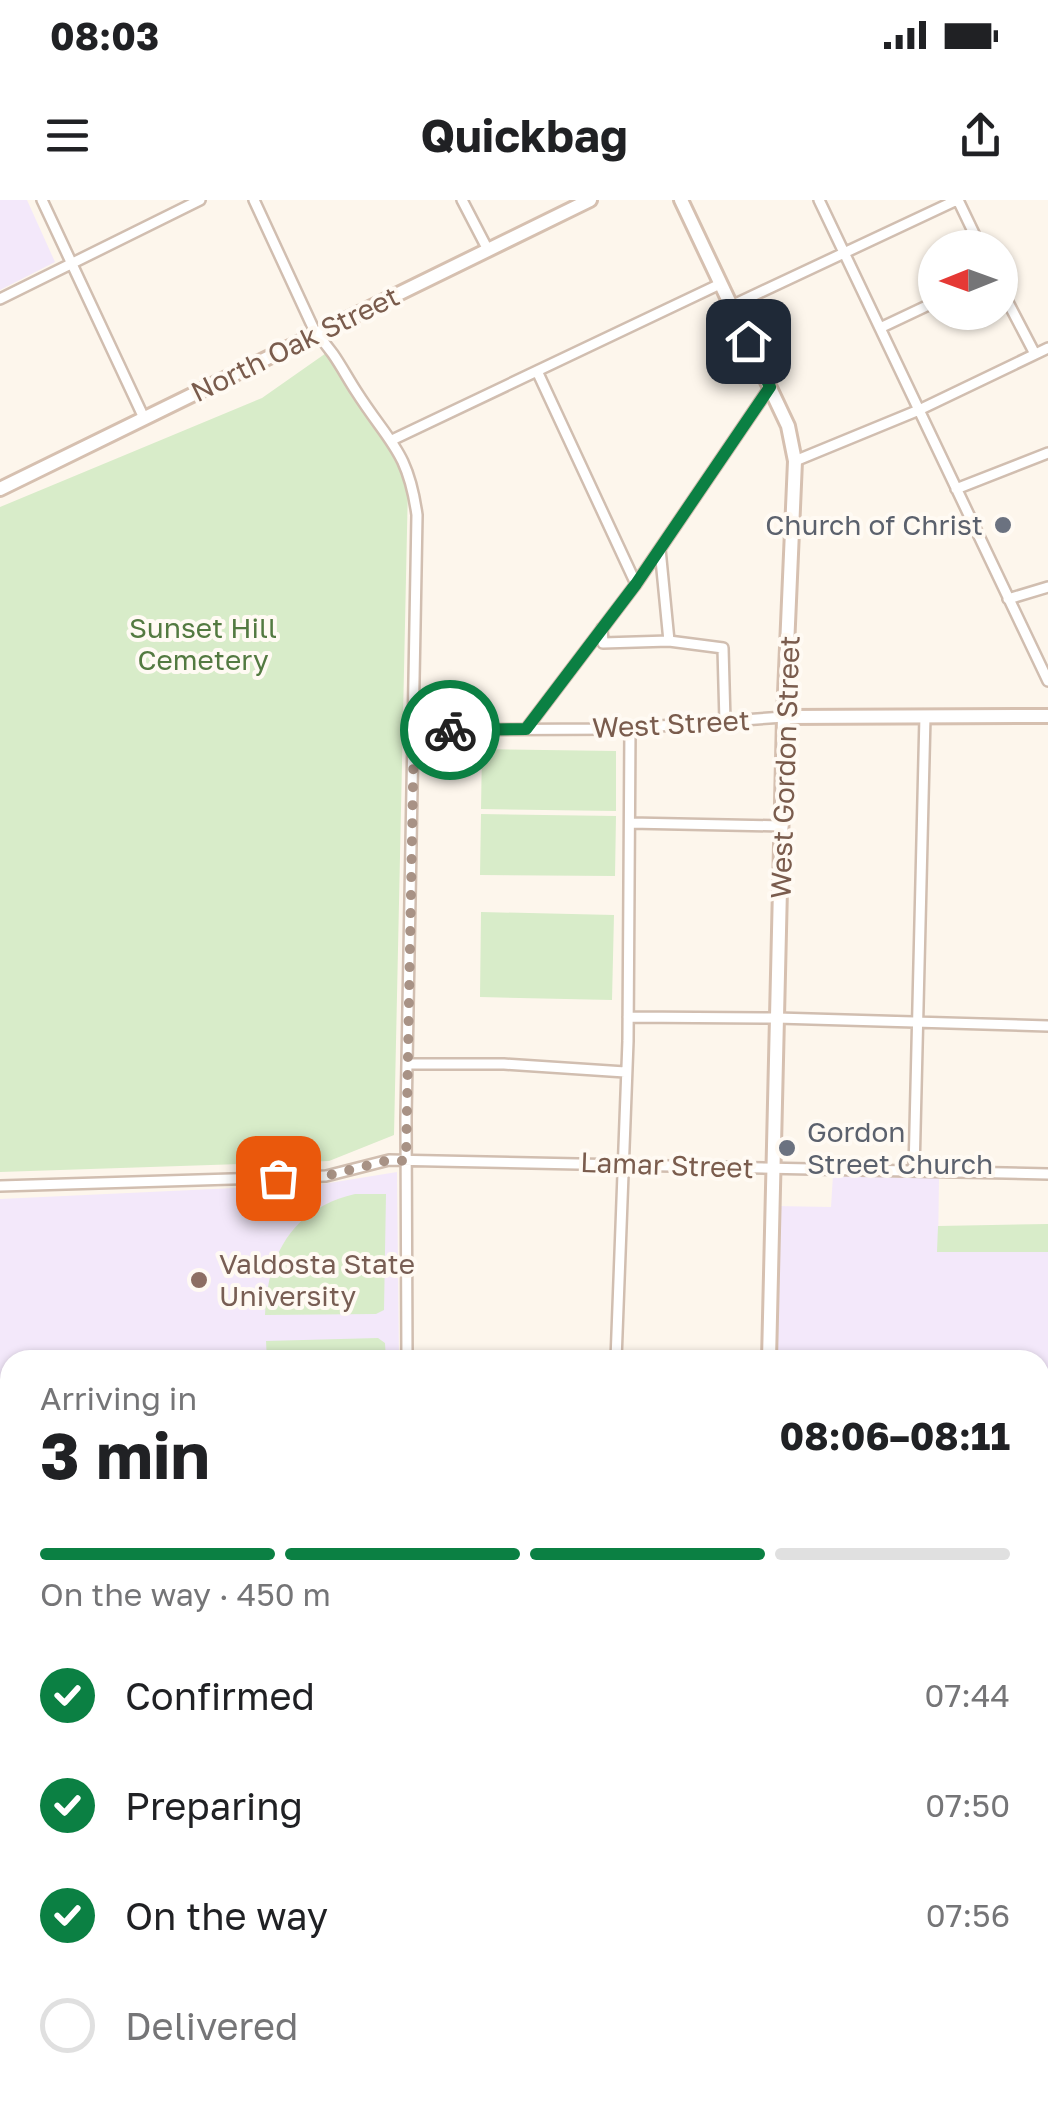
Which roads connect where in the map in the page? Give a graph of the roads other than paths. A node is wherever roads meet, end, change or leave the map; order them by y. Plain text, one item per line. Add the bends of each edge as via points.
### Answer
1 (42, 200) edge
2 (200, 200) edge
3 (254, 200) edge
4 (462, 200) edge
5 (590, 200) edge
6 (681, 200) edge
7 (819, 200) edge
8 (957, 200) edge
9 (971, 230) edge
10 (488, 250) junction
11 (844, 252) junction
12 (71, 262) junction
13 (720, 284) junction
14 (0, 299) edge
15 (730, 306) junction
16 (918, 310) edge
17 (1018, 322) edge
18 (880, 328) junction
19 (316, 334) junction
20 (1048, 348) edge
21 (1034, 354) junction
22 (537, 371) junction
23 (770, 387) junction
24 (919, 410) junction
25 (144, 418) junction
26 (392, 440) junction
27 (1048, 453) edge
28 (795, 461) junction
29 (0, 489) edge
30 (956, 489) junction
31 (660, 548) junction
32 (636, 584) junction
33 (1048, 587) edge
34 (1008, 599) junction
35 (602, 628) junction
36 (669, 641) junction
37 (1048, 681) edge
38 (925, 716) junction
39 (1048, 716) edge
40 (784, 717) junction
41 (725, 722) junction
42 (630, 728) junction
43 (526, 729) junction
44 (414, 730) junction
45 (630, 823) junction
46 (783, 826) junction
47 (628, 1018) junction
48 (777, 1018) junction
49 (919, 1022) junction
50 (1048, 1026) edge
51 (407, 1064) junction
52 (626, 1072) junction
53 (406, 1161) junction
54 (623, 1164) junction
55 (774, 1169) junction
56 (914, 1171) junction
57 (1048, 1174) edge
58 (0, 1186) edge
59 (407, 1350) edge
60 (616, 1350) edge
61 (769, 1350) edge

1 - 12 street
2 - 12 street
3 - 19 street
4 - 10 street
5 - 10 street, North Oak Street
6 - 13 street, West Gordon Street
7 - 11 street
8 - 9 street
8 - 11 street
10 - 19 street, North Oak Street
11 - 15 street
11 - 18 street
12 - 14 street
12 - 25 street
13 - 15 street, West Gordon Street
13 - 22 street
15 - 23 street, West Gordon Street
16 - 18 street
17 - 21 street
18 - 24 street
19 - 25 street, North Oak Street
19 - 26 street
20 - 21 street
21 - 24 street
22 - 26 street
22 - 32 street
23 - 28 street, West Gordon Street
23 - 31 street
24 - 28 street
24 - 30 street
25 - 29 street, North Oak Street
26 - 44 street via 404,458 418,515
27 - 30 street
28 - 40 street, West Gordon Street
30 - 34 street
31 - 32 street
31 - 36 street
32 - 35 street
33 - 34 street
34 - 37 street
35 - 36 street via 603,643
35 - 43 street
36 - 41 street via 723,648
38 - 39 street, West Street
38 - 40 street, West Street
38 - 49 street
40 - 41 street, West Street
40 - 46 street, West Gordon Street
41 - 42 street, West Street
42 - 43 street, West Street
42 - 45 street
43 - 44 street, West Street
44 - 51 street
45 - 46 street
45 - 47 street
46 - 48 street, West Gordon Street
47 - 48 street
47 - 52 street
48 - 49 street
48 - 55 street, West Gordon Street
49 - 50 street
49 - 56 street
51 - 52 street
51 - 53 street
52 - 54 street
53 - 54 street, Lamar Street
53 - 58 street, Lamar Street via 310,1177
53 - 59 street
54 - 55 street, Lamar Street
54 - 60 street
55 - 56 street, Lamar Street
55 - 61 street, West Gordon Street
56 - 57 street, Lamar Street

